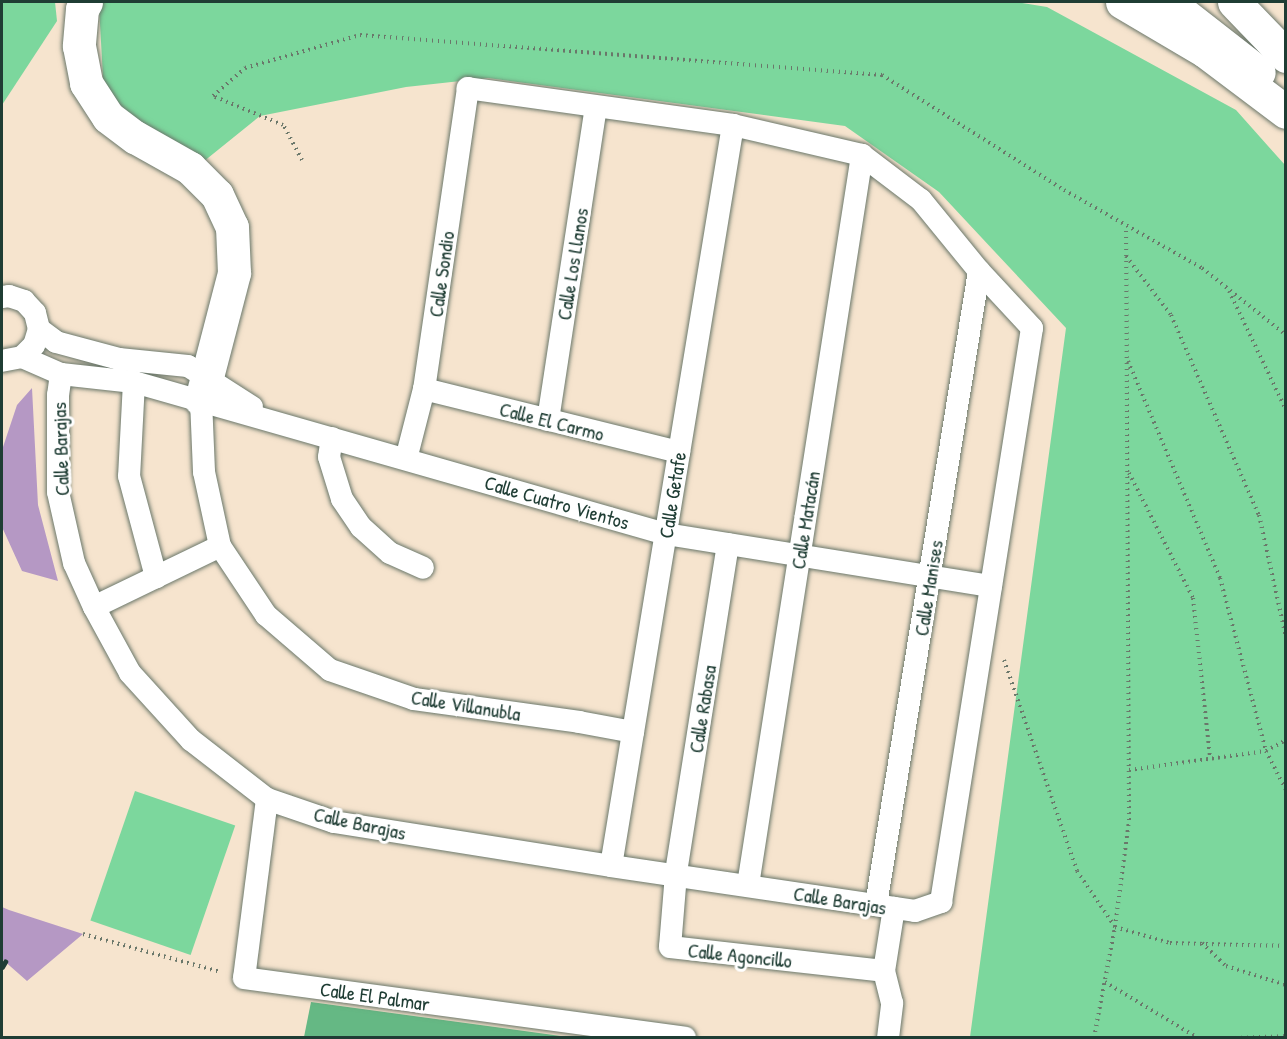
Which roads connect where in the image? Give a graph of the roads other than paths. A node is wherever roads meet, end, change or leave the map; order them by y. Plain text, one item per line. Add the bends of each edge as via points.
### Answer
1 (86, 2) edge
2 (1122, 2) edge
3 (1168, 2) edge
4 (1234, 2) edge
5 (1286, 56) edge
6 (1286, 92) edge
7 (596, 108) junction
8 (1286, 112) edge
9 (733, 125) junction
10 (862, 155) junction
11 (979, 271) junction
12 (2, 297) edge
13 (39, 329) junction
14 (12, 359) edge
15 (61, 374) junction
16 (134, 382) junction
17 (204, 388) junction
18 (424, 389) junction
19 (548, 420) junction
20 (332, 438) junction
21 (679, 452) junction
22 (406, 459) junction
23 (666, 534) junction
24 (728, 544) junction
25 (220, 546) junction
26 (800, 555) junction
27 (423, 568) dead end
28 (930, 576) junction
29 (156, 577) junction
30 (990, 586) junction
31 (94, 607) junction
32 (633, 732) junction
33 (267, 799) junction
34 (611, 866) junction
35 (676, 874) junction
36 (748, 885) junction
37 (895, 908) junction
38 (884, 971) junction
39 (685, 1038) edge
40 (888, 1038) edge

1 - 17 highway via 79,46 84,74 108,117 190,168 217,195 232,227 234,273
2 - 8 highway via 1205,51
3 - 6 main road
4 - 5 highway
7 - 9 street
7 - 18 street, Calle Sondio via 468,88
7 - 19 street, Calle Los Llanos
9 - 10 street
9 - 21 street, Calle Getafe
10 - 11 street via 921,200
10 - 26 street, Calle Matacán
11 - 28 street, Calle Manises
11 - 30 street via 1032,328
12 - 13 street via 24,301 35,313
13 - 14 street via 34,345
13 - 17 street, Calle Cuatro Vientos via 56,342 119,359 188,366
14 - 15 street, Calle Cuatro Vientos
15 - 16 street, Calle Cuatro Vientos
15 - 31 street, Calle Barajas via 58,492 74,563
16 - 17 street, Calle Cuatro Vientos
16 - 29 street via 129,476
17 - 20 street, Calle Cuatro Vientos via 271,420
17 - 25 street, Calle Villanubla via 204,472
18 - 19 street, Calle El Carmo
18 - 22 street, Calle Sondio
19 - 21 street, Calle El Carmo
20 - 22 street, Calle Cuatro Vientos
20 - 27 street via 329,457 342,499 360,527 390,553
21 - 23 street, Calle Getafe
22 - 23 street, Calle Cuatro Vientos
23 - 24 street, Calle Cuatro Vientos
23 - 32 street, Calle Getafe
24 - 26 street, Calle Cuatro Vientos
24 - 35 street, Calle Rabasa
25 - 29 street
25 - 32 street, Calle Villanubla via 266,615 330,670 414,699
26 - 28 street, Calle Cuatro Vientos
26 - 36 street, Calle Matacán
28 - 30 street, Calle Cuatro Vientos
28 - 37 street, Calle Manises
29 - 31 street
30 - 37 street via 941,902
31 - 33 street, Calle Barajas via 130,673 191,740
32 - 34 street, Calle Getafe
33 - 34 street, Calle Barajas via 334,822
33 - 39 street, Calle El Palmar via 244,978
34 - 35 street, Calle Barajas
35 - 36 street, Calle Barajas
35 - 38 street, Calle Agoncillo via 669,947
36 - 37 street, Calle Barajas
37 - 38 street
38 - 40 street via 892,1003

